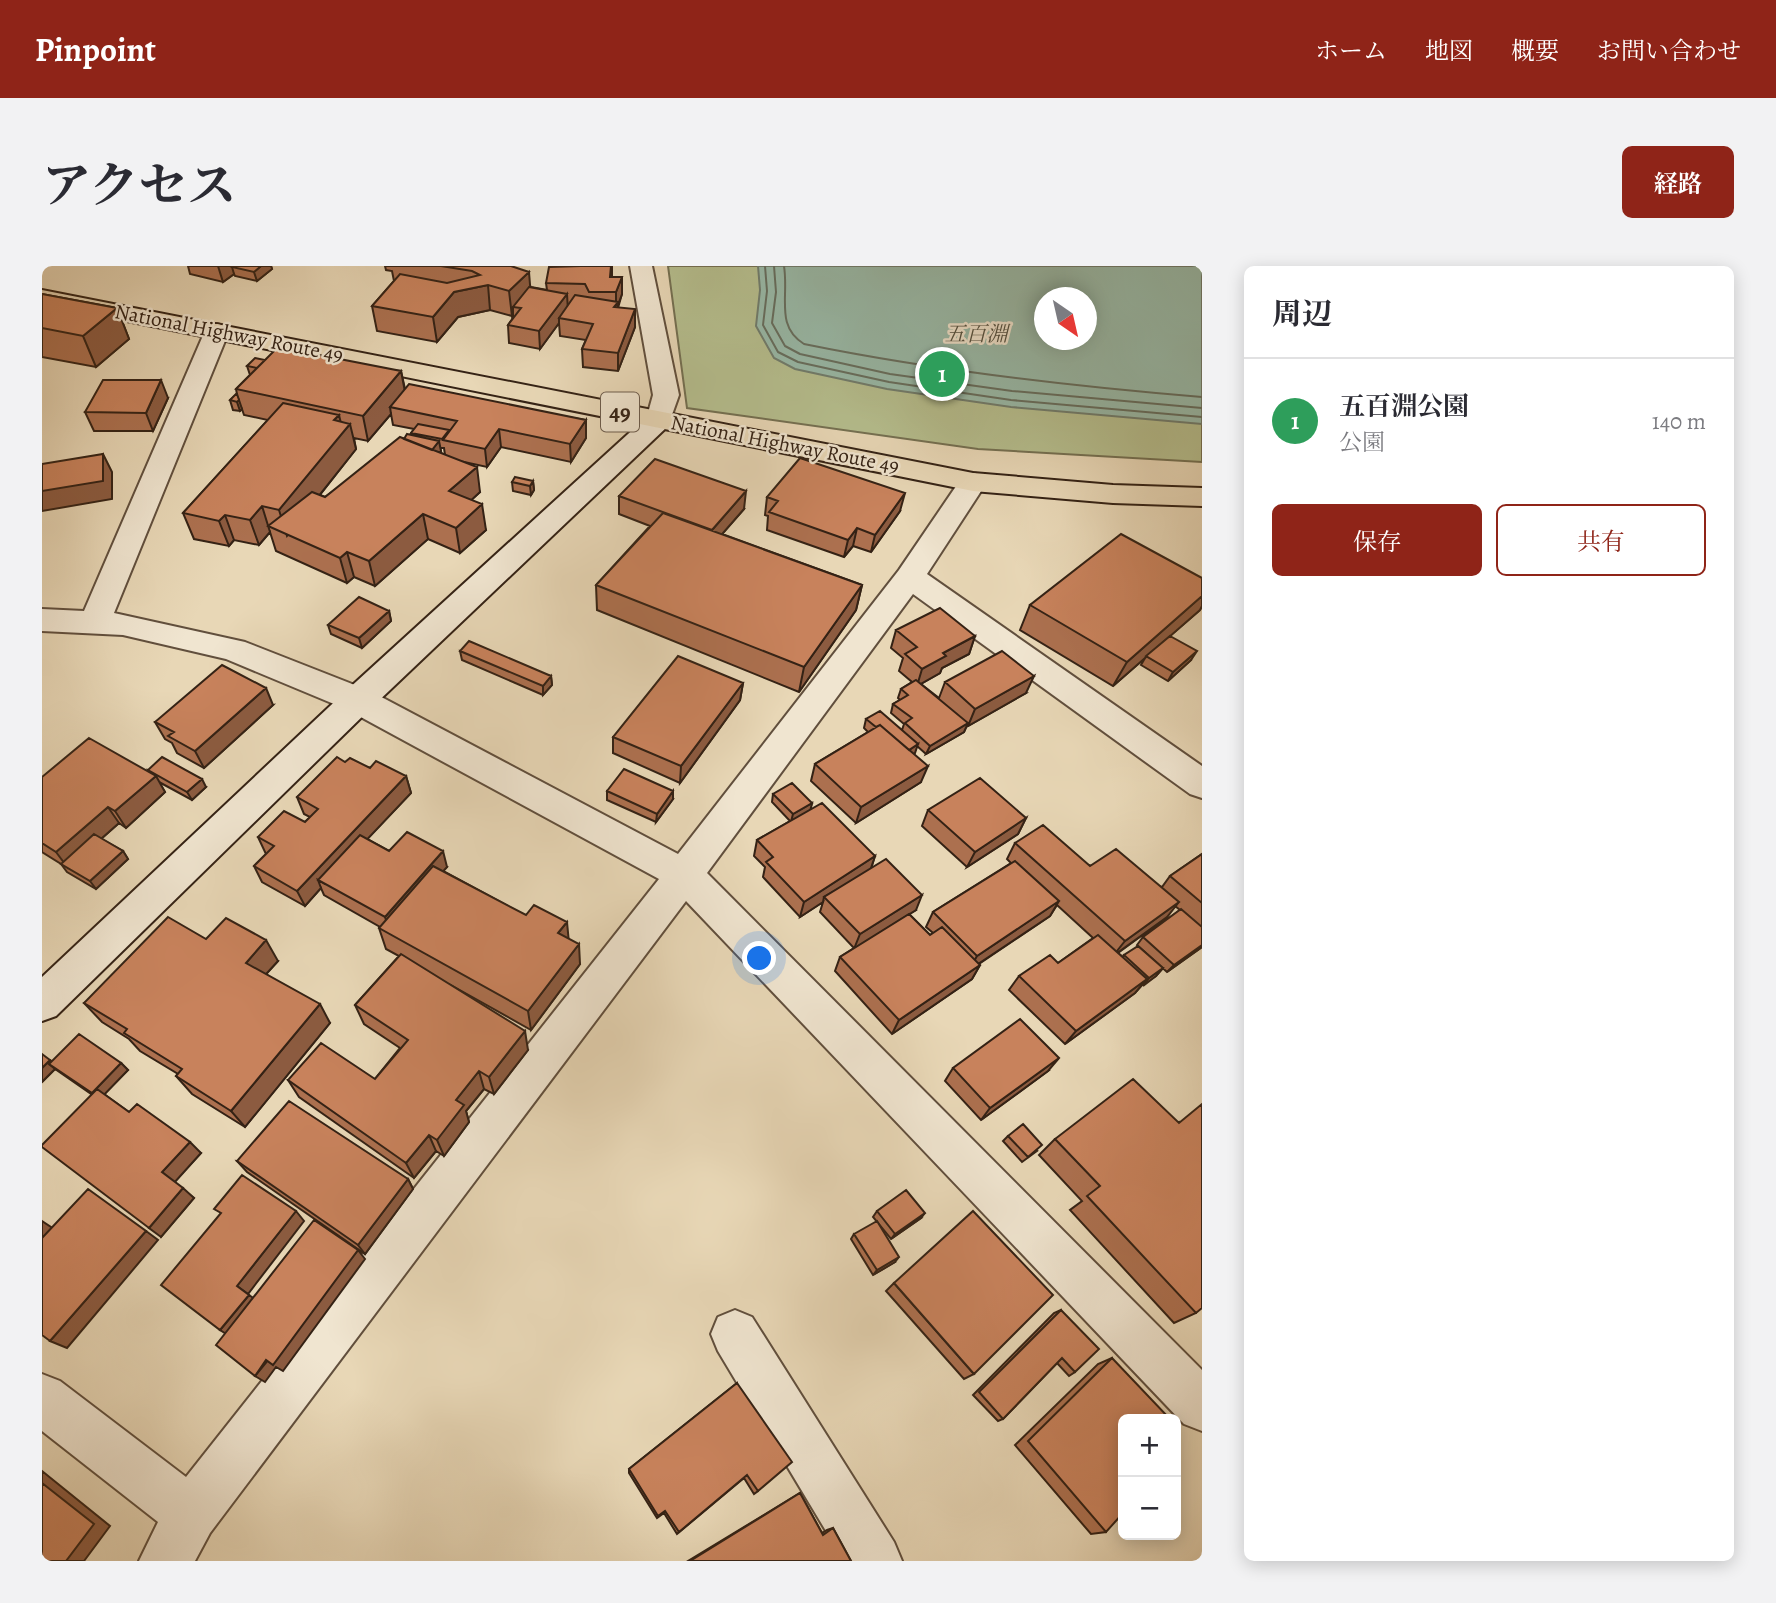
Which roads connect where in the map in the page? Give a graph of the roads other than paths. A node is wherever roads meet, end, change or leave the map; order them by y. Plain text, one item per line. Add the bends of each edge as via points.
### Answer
1 (640, 266) edge
2 (42, 297) edge
3 (217, 331) junction
4 (659, 419) junction
5 (974, 482) junction
6 (1202, 497) edge
7 (910, 577) junction
8 (42, 620) edge
9 (95, 622) junction
10 (358, 700) junction
11 (1202, 784) edge
12 (684, 875) junction
13 (42, 1003) edge
14 (735, 1334) dead end
15 (42, 1399) edge
16 (1202, 1406) edge
17 (191, 1514) junction
18 (166, 1561) edge
19 (875, 1561) edge

1 - 4 street via 666,395
2 - 3 highway, National Highway Route 49 / 49
3 - 4 highway, National Highway Route 49 / 49
3 - 9 street
4 - 5 highway, National Highway Route 49 / 49
4 - 10 street
5 - 6 highway, National Highway Route 49 / 49
5 - 7 street
7 - 11 street
7 - 12 street
8 - 9 street
9 - 10 street via 234,650
10 - 12 street
10 - 13 street
12 - 16 street
12 - 17 street
14 - 19 street
15 - 17 street
17 - 18 street

